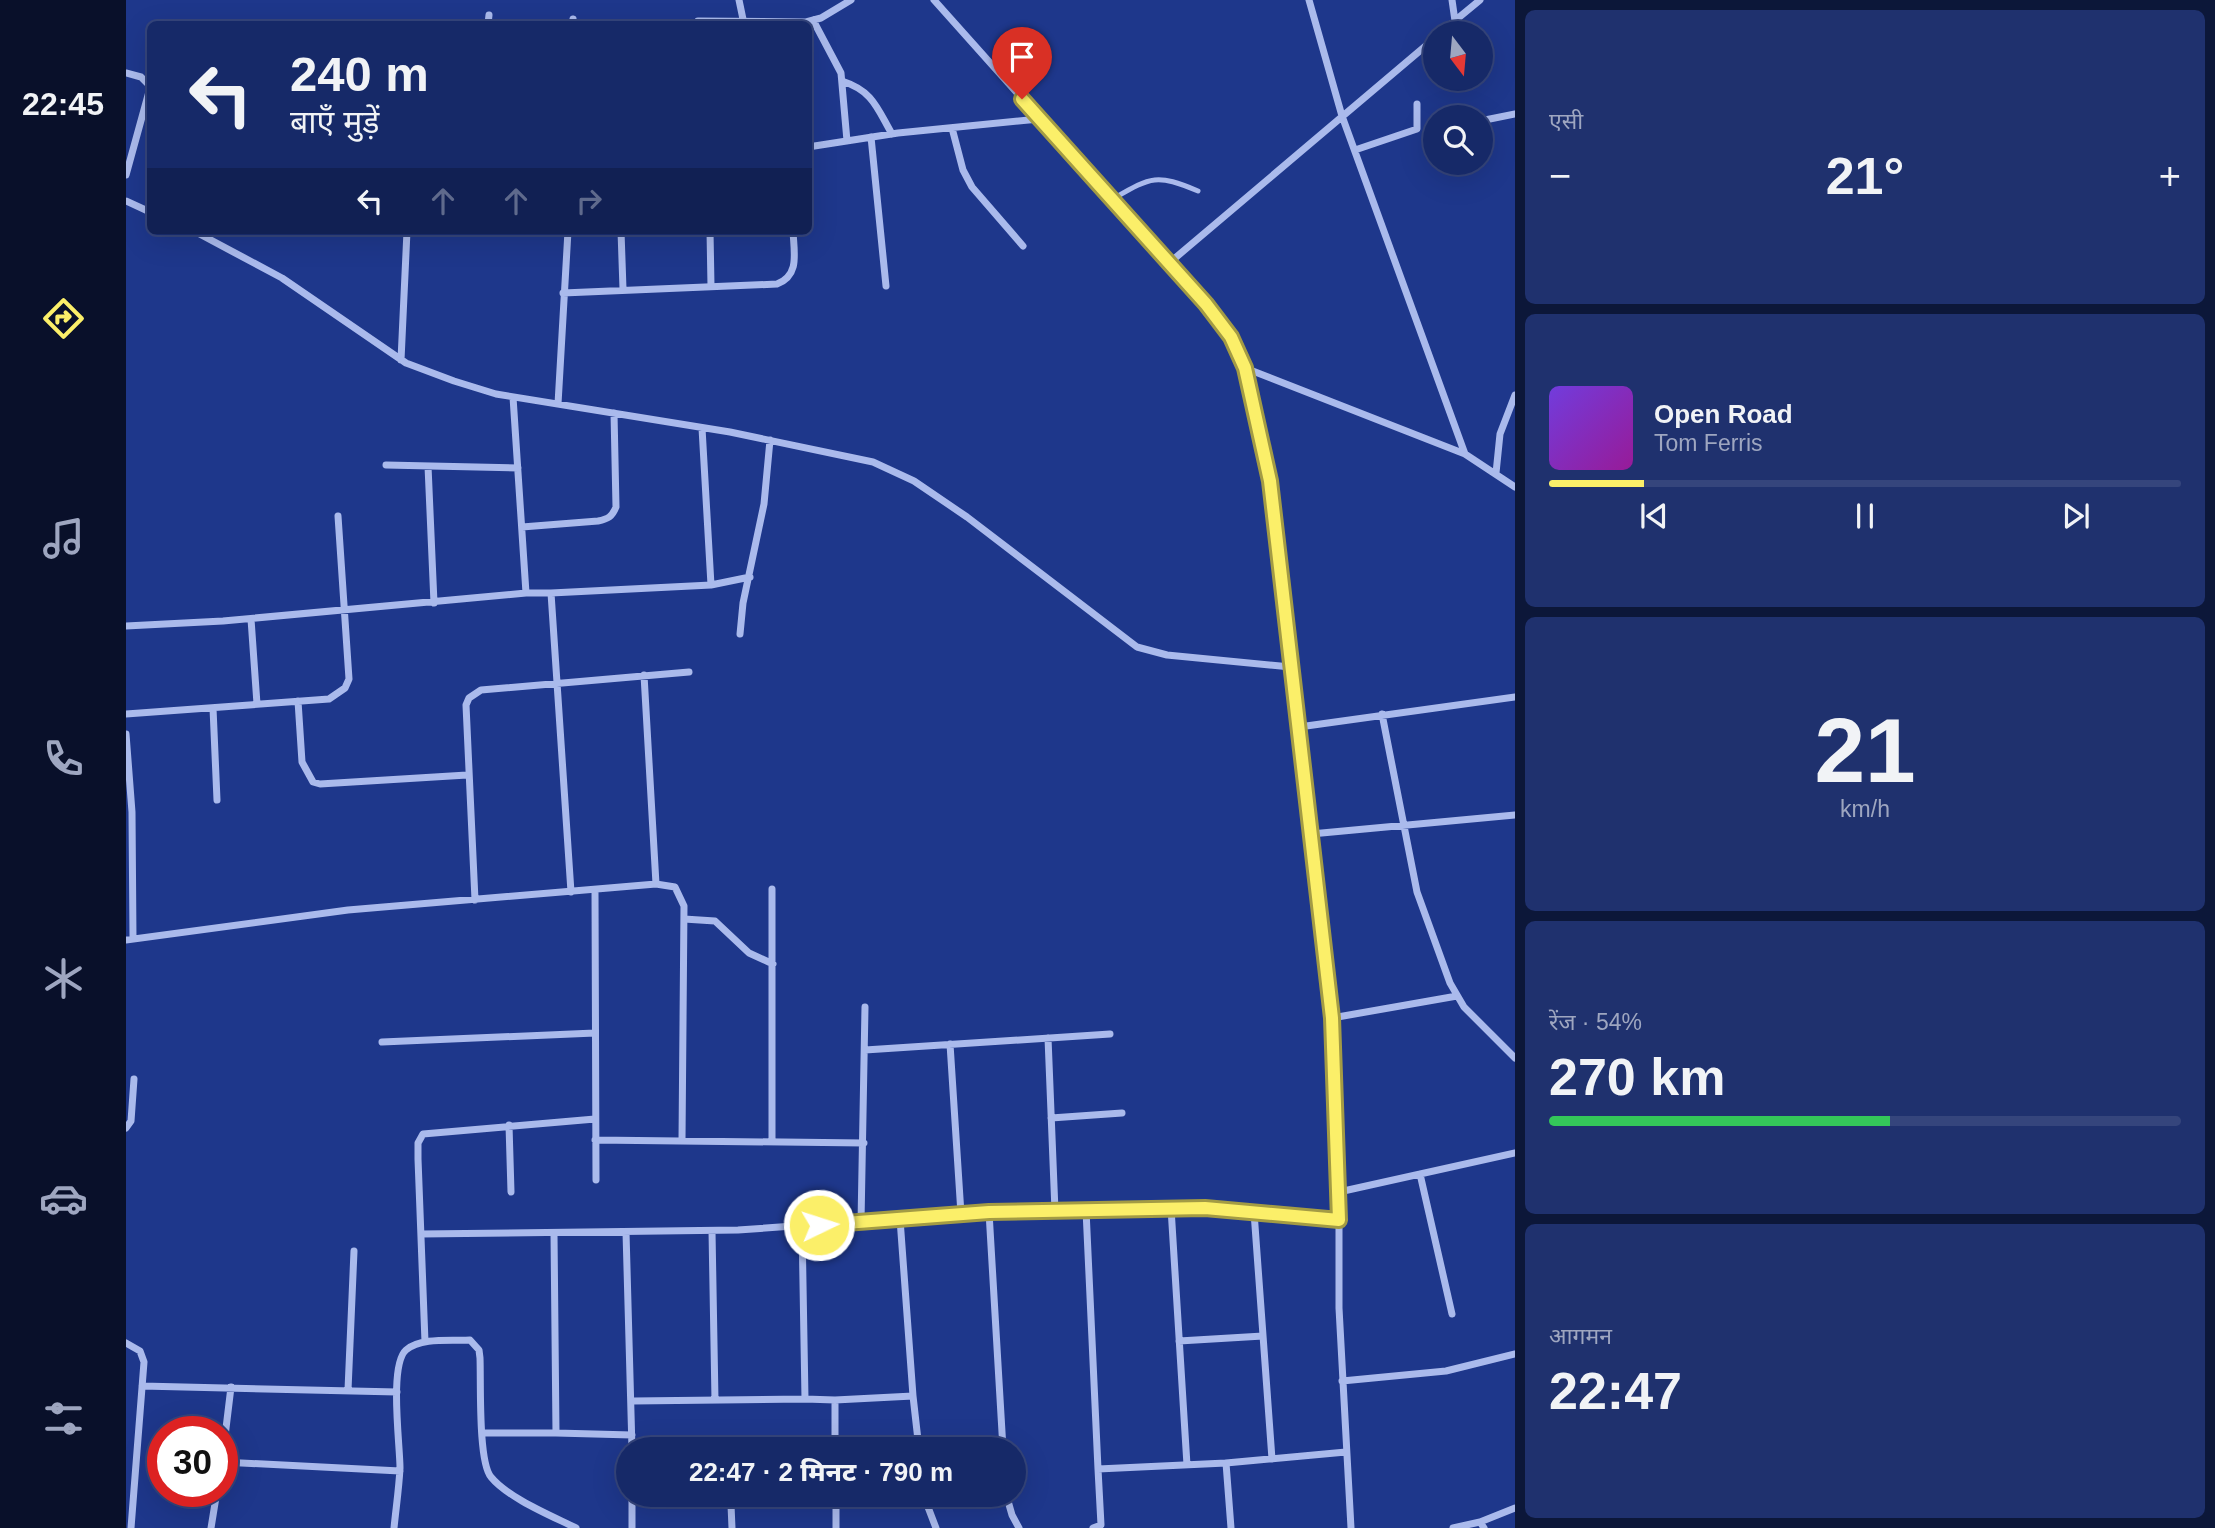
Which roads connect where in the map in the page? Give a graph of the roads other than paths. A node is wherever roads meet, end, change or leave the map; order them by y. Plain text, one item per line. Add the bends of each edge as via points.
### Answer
1 (739, 0) edge
2 (851, 0) edge
3 (934, 0) edge
4 (1309, 0) edge
5 (1452, 0) edge
6 (1480, 0) edge
7 (489, 15) dead end
8 (813, 20) junction
9 (488, 21) edge
10 (744, 21) edge
11 (803, 21) edge
12 (1455, 21) joint
13 (1423, 48) edge
14 (126, 73) edge
15 (842, 81) junction
16 (147, 83) edge
17 (147, 98) edge
18 (1417, 104) dead end
19 (1515, 114) edge
20 (1342, 116) junction
21 (1493, 118) edge
22 (1040, 119) junction
23 (952, 128) junction
24 (892, 134) junction
25 (871, 137) junction
26 (847, 141) junction
27 (812, 145) edge
28 (1354, 150) junction
29 (126, 175) edge
30 (1198, 191) dead end
31 (1111, 200) junction
32 (126, 201) edge
33 (147, 211) edge
34 (201, 235) edge
35 (407, 235) edge
36 (568, 235) edge
37 (621, 235) edge
38 (710, 235) edge
39 (793, 235) edge
40 (1023, 246) dead end
41 (1168, 264) junction
42 (711, 286) junction
43 (886, 286) dead end
44 (623, 289) junction
45 (563, 293) junction
46 (401, 360) junction
47 (1245, 368) junction
48 (1515, 395) edge
49 (513, 397) junction
50 (558, 404) junction
51 (614, 413) junction
52 (702, 428) junction
53 (770, 440) junction
54 (1465, 454) junction
55 (386, 465) dead end
56 (428, 466) junction
57 (518, 468) junction
58 (1496, 473) junction
59 (1515, 487) edge
60 (338, 516) dead end
61 (522, 527) junction
62 (750, 577) junction
63 (711, 585) junction
64 (526, 593) junction
65 (551, 593) junction
66 (434, 603) junction
67 (343, 611) junction
68 (251, 619) junction
69 (126, 626) edge
70 (740, 634) dead end
71 (1291, 667) junction
72 (689, 672) dead end
73 (644, 675) junction
74 (557, 682) junction
75 (1515, 697) edge
76 (298, 701) junction
77 (257, 704) junction
78 (213, 708) junction
79 (1382, 714) junction
80 (126, 715) edge
81 (1299, 727) junction
82 (126, 734) edge
83 (467, 775) junction
84 (217, 800) dead end
85 (1515, 815) edge
86 (1404, 826) junction
87 (1311, 834) junction
88 (656, 884) junction
89 (772, 889) dead end
90 (595, 890) junction
91 (571, 892) junction
92 (475, 900) junction
93 (684, 919) junction
94 (130, 939) edge
95 (773, 964) junction
96 (1457, 996) junction
97 (865, 1007) dead end
98 (1332, 1018) junction
99 (595, 1033) junction
100 (1110, 1034) dead end
101 (1048, 1038) junction
102 (382, 1042) dead end
103 (950, 1044) junction
104 (865, 1050) junction
105 (1515, 1058) edge
106 (134, 1079) dead end
107 (1122, 1114) dead end
108 (1051, 1118) junction
109 (595, 1119) junction
110 (509, 1125) junction
111 (126, 1128) edge
112 (595, 1140) junction
113 (682, 1140) junction
114 (772, 1142) junction
115 (864, 1143) junction
116 (1515, 1153) edge
117 (1420, 1174) junction
118 (596, 1180) dead end
119 (510, 1192) dead end
120 (1339, 1192) junction
121 (1171, 1209) junction
122 (1086, 1210) junction
123 (1055, 1211) junction
124 (989, 1212) junction
125 (1254, 1212) junction
126 (961, 1214) junction
127 (900, 1219) junction
128 (1339, 1220) junction
129 (862, 1222) junction
130 (802, 1226) junction
131 (712, 1231) junction
132 (626, 1232) junction
133 (554, 1233) junction
134 (421, 1234) junction
135 (354, 1251) dead end
136 (1452, 1314) dead end
137 (1263, 1336) junction
138 (1179, 1341) junction
139 (425, 1342) junction
140 (126, 1343) edge
141 (1515, 1354) edge
142 (1342, 1381) junction
143 (142, 1386) junction
144 (231, 1387) junction
145 (348, 1390) junction
146 (397, 1392) junction
147 (913, 1396) junction
148 (805, 1399) junction
149 (715, 1400) junction
150 (835, 1400) junction
151 (633, 1401) junction
152 (227, 1416) edge
153 (483, 1433) junction
154 (556, 1433) junction
155 (632, 1435) joint
156 (835, 1437) edge
157 (918, 1437) edge
158 (1002, 1437) edge
159 (126, 1451) edge
160 (137, 1451) junction
161 (1346, 1452) junction
162 (1272, 1459) junction
163 (238, 1462) edge
164 (1226, 1463) junction
165 (1187, 1465) junction
166 (1098, 1469) junction
167 (400, 1471) junction
168 (214, 1507) edge
169 (632, 1507) edge
170 (731, 1507) edge
171 (836, 1507) edge
172 (928, 1507) edge
173 (1010, 1507) edge
174 (1515, 1508) edge
175 (1482, 1525) edge
176 (131, 1528) edge
177 (211, 1528) edge
178 (394, 1528) edge
179 (576, 1528) edge
180 (632, 1528) edge
181 (732, 1528) edge
182 (836, 1528) edge
183 (936, 1528) edge
184 (1019, 1528) edge
185 (1093, 1528) edge
186 (1231, 1528) edge
187 (1351, 1528) edge
188 (1453, 1528) edge

1 - 10 street
2 - 8 street
3 - 22 street
4 - 20 street
5 - 12 street
6 - 12 street
7 - 9 street
8 - 11 street
8 - 15 street
13 - 20 street
14 - 16 street
15 - 24 street via 868,93
15 - 26 street
17 - 29 street
18 - 28 street via 1417,129
19 - 21 street
20 - 28 street
20 - 41 street
22 - 23 street
22 - 31 street
23 - 24 street
23 - 40 street via 972,187
24 - 25 street
25 - 26 street
25 - 43 street
26 - 27 street
28 - 54 street
30 - 31 lane via 1159,178
31 - 41 street
32 - 33 street
34 - 46 street via 282,278
35 - 46 street
36 - 45 street
37 - 44 street
38 - 42 street
39 - 42 street via 794,269 786,281
41 - 47 street via 1231,337
42 - 44 street
44 - 45 street
45 - 50 street
46 - 49 street
47 - 54 street
47 - 71 street via 1270,481
48 - 58 street via 1500,435
49 - 50 street
49 - 57 street
50 - 51 street
51 - 52 street
51 - 61 street via 613,514 607,520
52 - 53 street
52 - 63 street
53 - 62 street
53 - 71 street via 873,462 914,481 1138,648
54 - 58 street
55 - 56 street
56 - 57 street
56 - 66 street
57 - 61 street
58 - 59 street
60 - 67 street
61 - 64 street
62 - 63 street
62 - 70 street
63 - 65 street
64 - 65 street
64 - 66 street
65 - 74 street
66 - 67 street
67 - 68 street
67 - 76 street via 349,680 329,699
68 - 69 street
68 - 77 street
71 - 81 street
72 - 73 street
73 - 74 street
73 - 88 street
74 - 83 street via 481,690 469,698
74 - 91 street
75 - 79 street
76 - 77 street
76 - 83 street via 302,762 313,782
77 - 78 street
78 - 80 street
78 - 84 street
79 - 81 street
79 - 86 street
81 - 87 street
82 - 94 street via 132,812
83 - 92 street
85 - 86 street
86 - 87 street
86 - 96 street via 1417,892
87 - 98 street
88 - 90 street
88 - 93 street via 680,891
89 - 95 street
90 - 91 street
90 - 99 street
91 - 92 street
92 - 94 street via 348,910
93 - 95 street via 715,921 749,953
93 - 113 street
95 - 114 street
96 - 98 street
96 - 105 street
97 - 104 street
98 - 120 street
99 - 102 street
99 - 109 street
100 - 101 street
101 - 103 street
101 - 108 street
103 - 104 street
103 - 126 street
104 - 115 street
106 - 111 street via 131,1122
107 - 108 street
108 - 123 street
109 - 110 street
109 - 112 street
110 - 119 street
110 - 134 street via 423,1134 418,1143
112 - 113 street
112 - 118 street
113 - 114 street
114 - 115 street
115 - 129 street
116 - 117 street
117 - 120 street
117 - 136 street
120 - 128 street
121 - 122 street
121 - 125 street
121 - 138 street
122 - 123 street
122 - 166 street
123 - 124 street
124 - 126 street
124 - 158 street
125 - 128 street
125 - 137 street
126 - 127 street
127 - 129 street
127 - 147 street
128 - 142 street
129 - 130 street
130 - 131 street
130 - 148 street
131 - 132 street
131 - 149 street
132 - 133 street
132 - 151 street
133 - 134 street
133 - 154 street
134 - 139 street
135 - 145 street
137 - 138 street
137 - 162 street
138 - 165 street
139 - 146 street via 404,1352
139 - 153 street via 470,1340 479,1350
140 - 143 street via 140,1351
141 - 142 street via 1446,1371
142 - 161 street
143 - 144 street
143 - 160 street
144 - 145 street
144 - 152 street
145 - 146 street
146 - 167 street
147 - 150 street
147 - 157 street
148 - 149 street
148 - 150 street
149 - 151 street
150 - 156 street
151 - 155 street
153 - 154 street
153 - 179 street via 490,1477
154 - 155 street
159 - 160 street
160 - 176 street
161 - 162 street
161 - 187 street
162 - 164 street
163 - 167 street
164 - 165 street
164 - 186 street
165 - 166 street
166 - 185 street via 1101,1525
167 - 178 street
168 - 177 street
169 - 180 street
170 - 181 street
171 - 182 street
172 - 183 street
173 - 184 street
174 - 175 street
175 - 188 street

